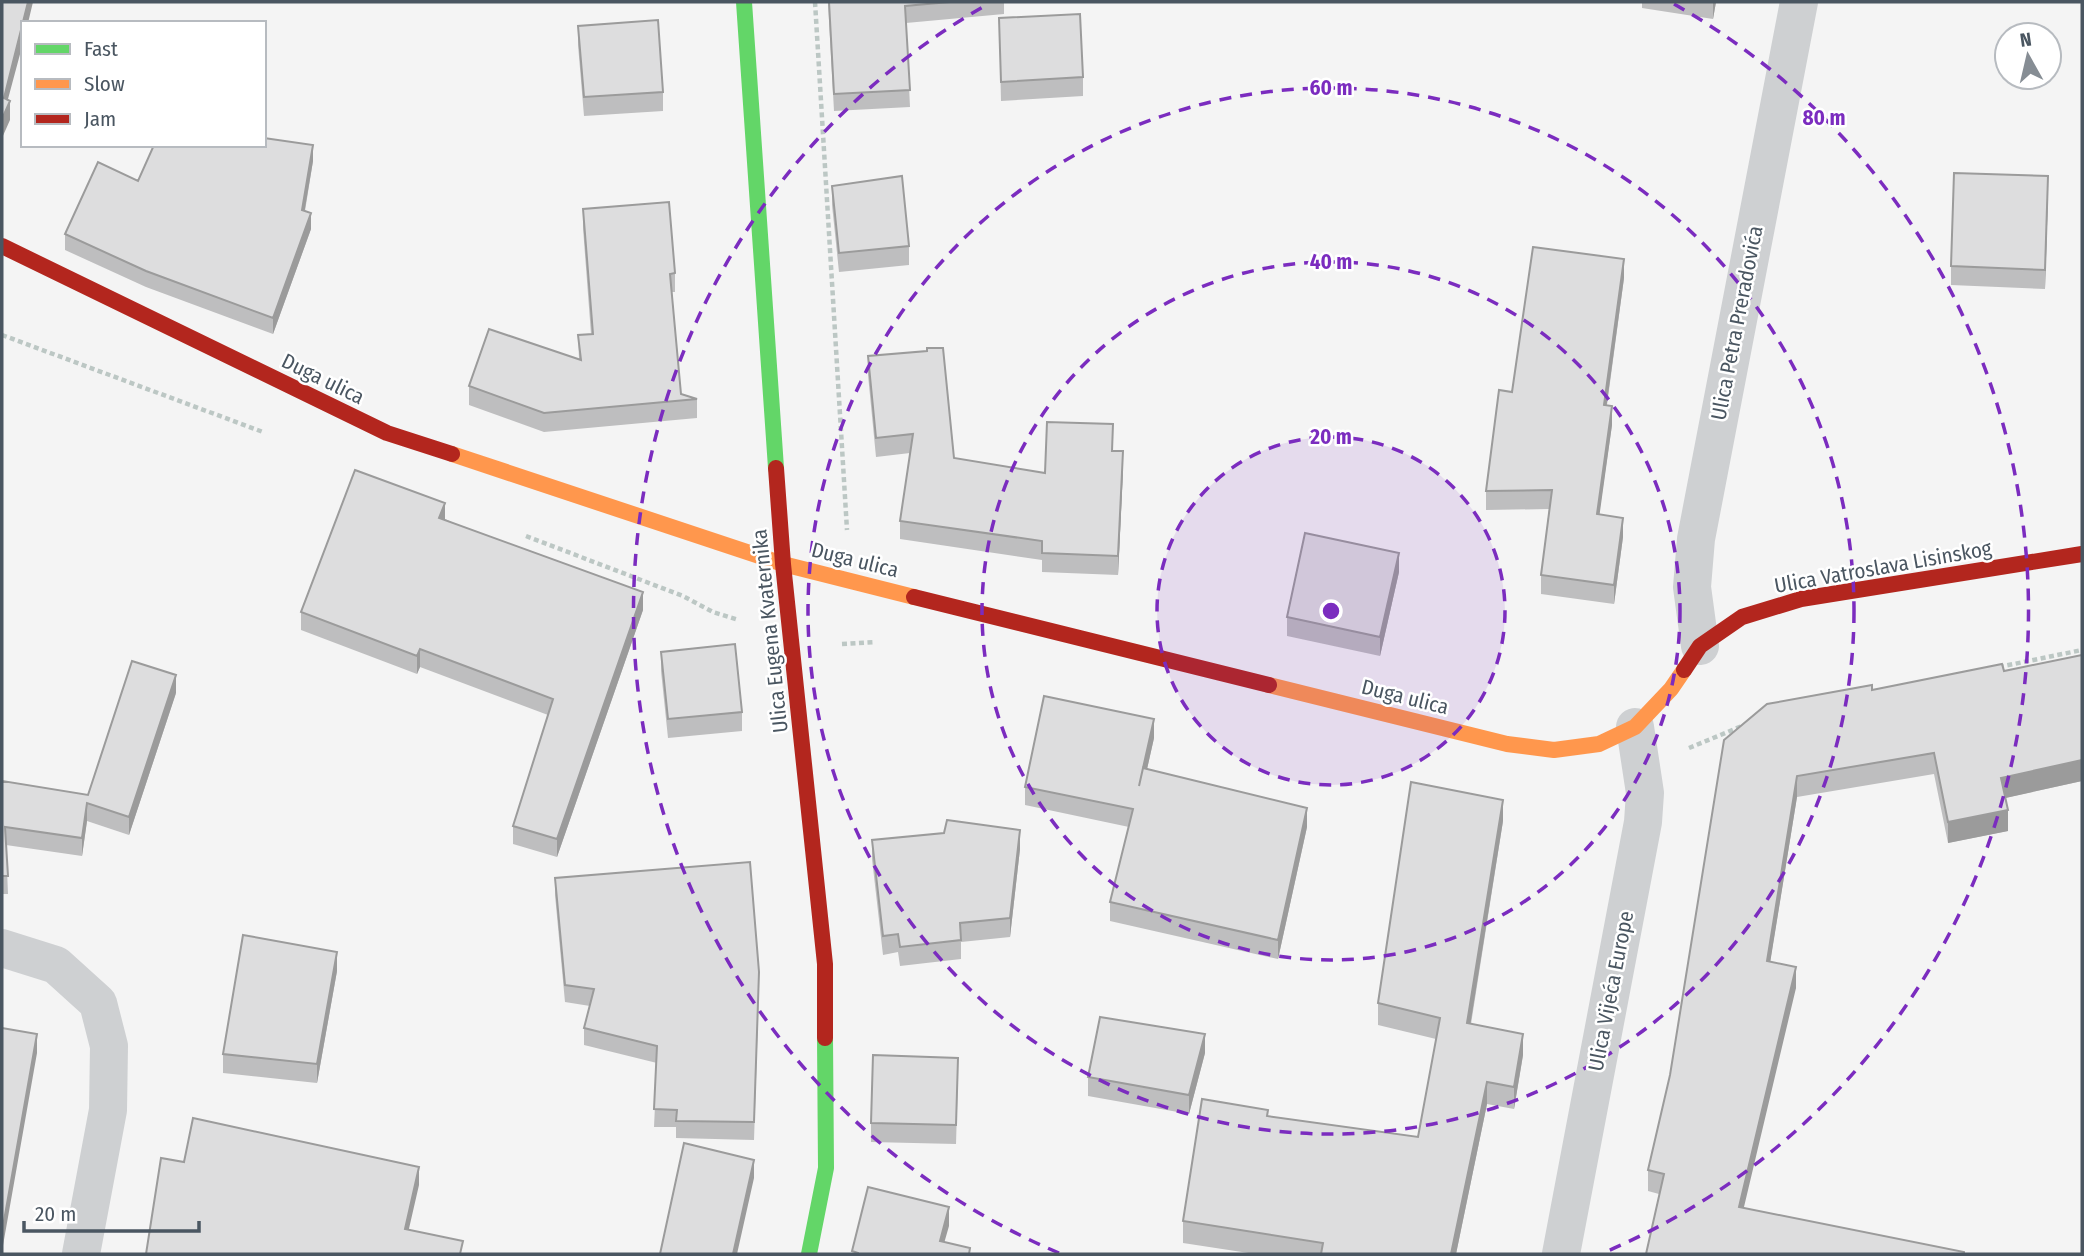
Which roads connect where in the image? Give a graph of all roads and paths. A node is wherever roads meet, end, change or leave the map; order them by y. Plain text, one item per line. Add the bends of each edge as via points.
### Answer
1 (744, 2) edge
2 (815, 2) edge
3 (1800, 2) edge
4 (2, 246) edge
5 (2082, 554) edge
6 (783, 564) junction
7 (850, 581) junction
8 (855, 643) dead end
9 (1700, 646) junction
10 (2082, 650) edge
11 (1989, 669) edge
12 (1753, 722) edge
13 (1635, 727) junction
14 (1643, 767) junction
15 (2, 948) edge
16 (80, 1254) edge
17 (809, 1254) edge
18 (1561, 1254) edge

1 - 6 main road, Ulica Eugena Kvaternika
2 - 7 path
3 - 9 street, Ulica Petra Preradovića via 1696,539 1692,587
4 - 6 main road, Duga ulica via 387,433
5 - 9 main road, Ulica Vatroslava Lisinskog via 1801,599 1742,617
6 - 7 main road, Duga ulica
6 - 17 main road, Ulica Eugena Kvaternika via 825,964 826,1168
7 - 8 path
7 - 13 main road, Duga ulica via 1507,744 1554,750 1599,744
9 - 13 main road, Duga ulica via 1671,689
10 - 11 path
12 - 14 path
13 - 14 street, Ulica Vijeća Europe
14 - 18 street, Ulica Vijeća Europe via 1643,822
15 - 16 street via 57,965 98,1003 108,1046 108,1110

